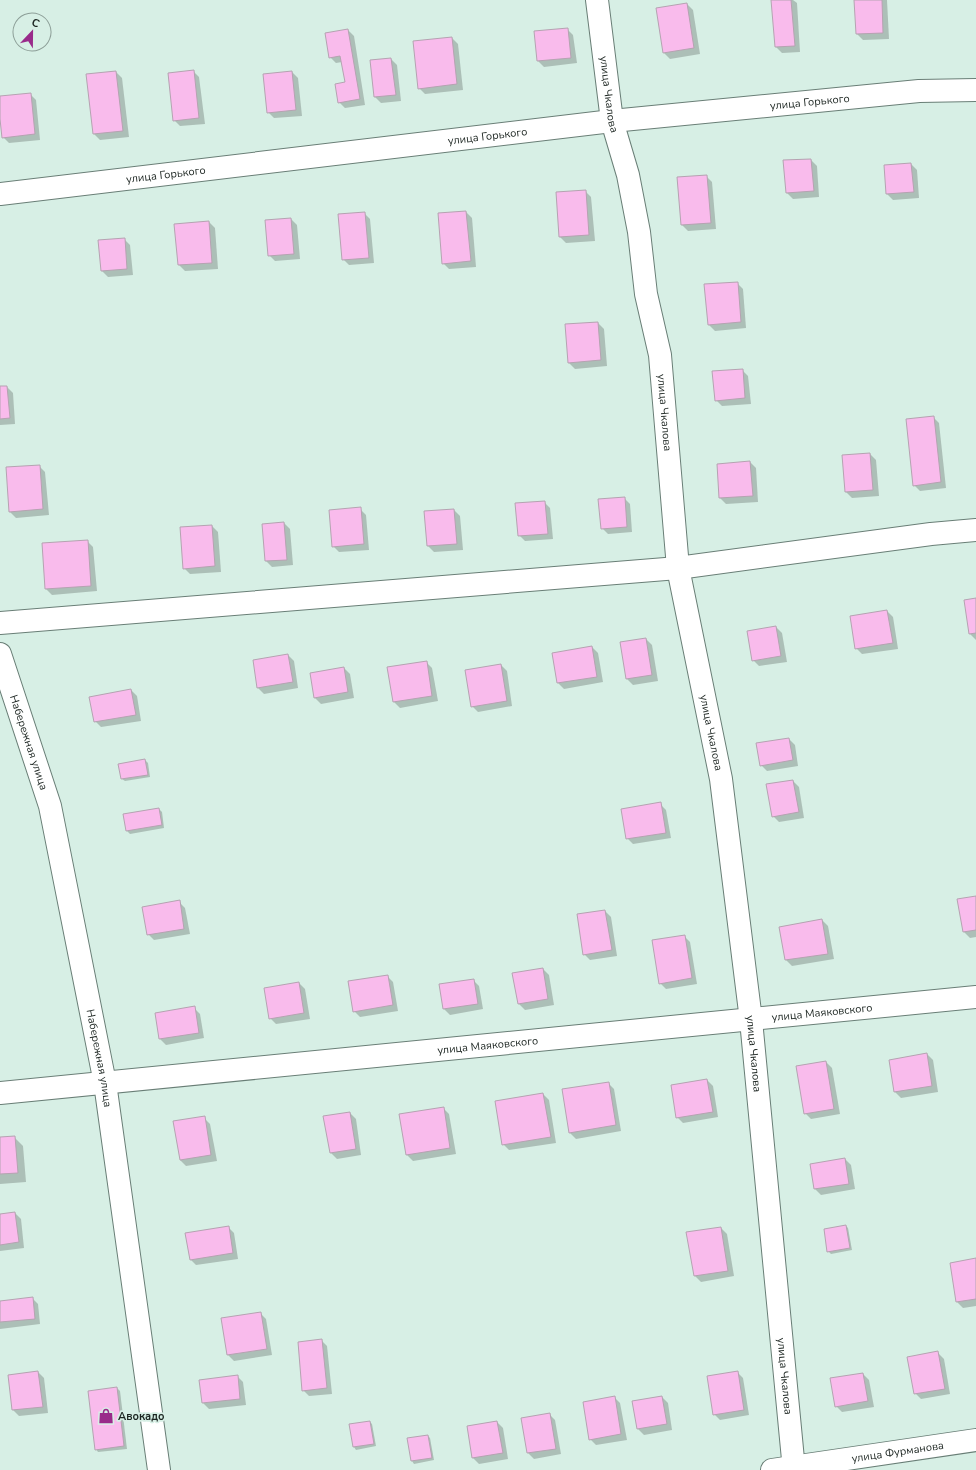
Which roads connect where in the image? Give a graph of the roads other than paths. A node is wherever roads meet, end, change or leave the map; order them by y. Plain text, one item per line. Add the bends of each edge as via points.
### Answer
1 (597, 0) edge
2 (976, 90) edge
3 (612, 121) junction
4 (0, 194) edge
5 (976, 530) edge
6 (678, 568) junction
7 (0, 623) edge
8 (0, 654) edge
9 (976, 997) edge
10 (751, 1020) junction
11 (105, 1083) junction
12 (0, 1093) edge
13 (976, 1440) edge
14 (794, 1468) edge
15 (159, 1470) edge
16 (772, 1470) edge

1 - 3 street, улица Чкалова
2 - 3 street, улица Горького via 919,91
3 - 4 street, улица Горького
3 - 6 street, улица Чкалова via 628,175 639,232 646,294 660,355
5 - 6 street
6 - 7 street
6 - 10 street, улица Чкалова via 721,779
8 - 11 street, Набережная улица via 50,806
9 - 10 street, улица Маяковского
10 - 11 street, улица Маяковского
10 - 14 street, улица Чкалова
11 - 12 street, улица Маяковского
11 - 15 street, Набережная улица
13 - 14 street, улица Фурманова
14 - 16 street, улица Фурманова

